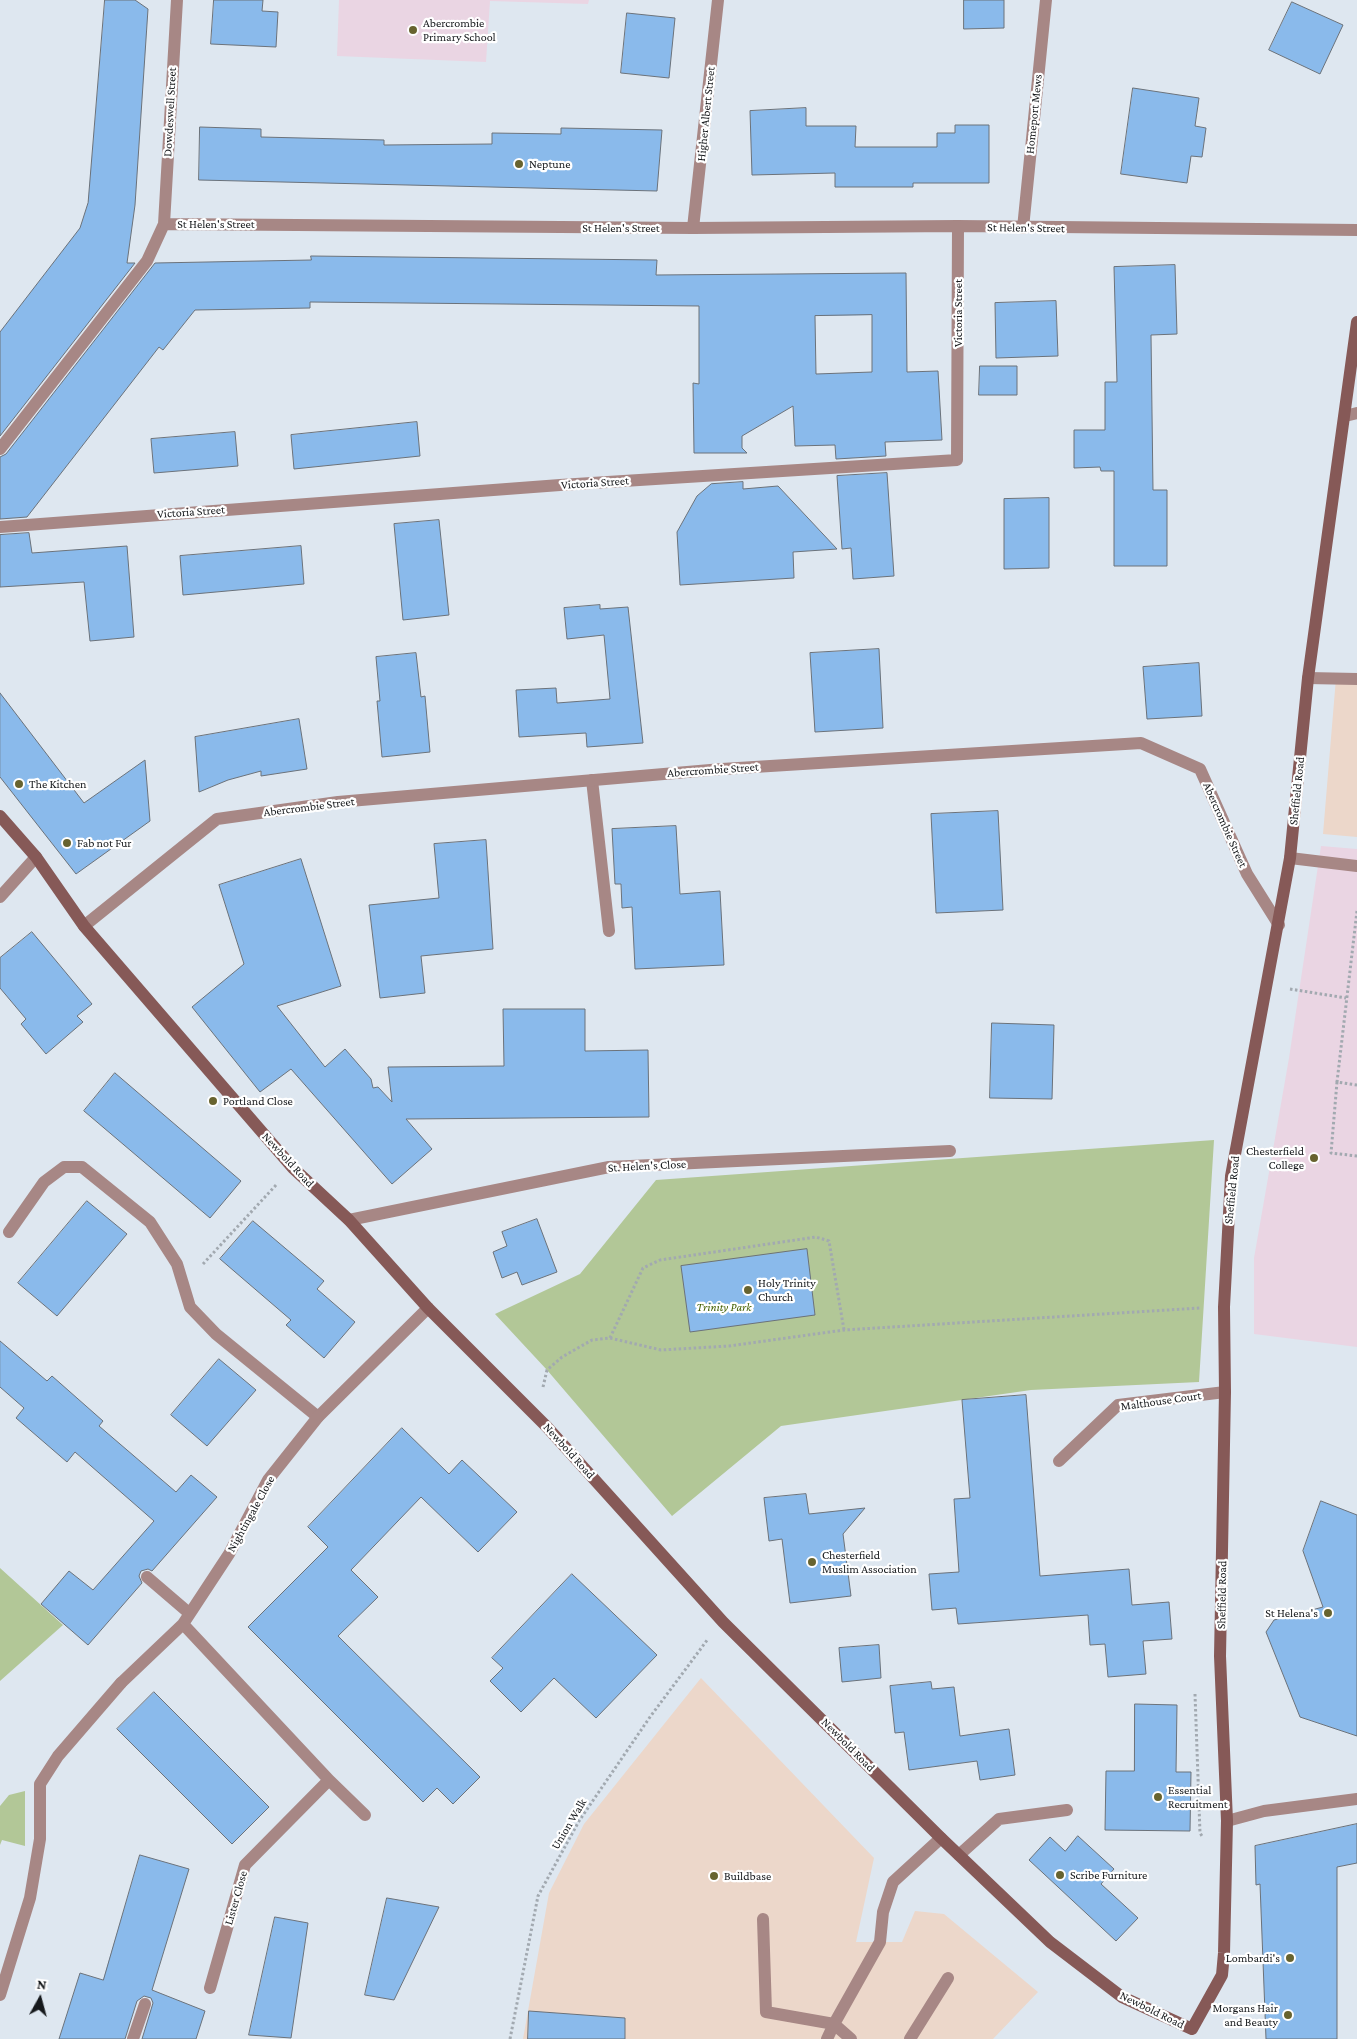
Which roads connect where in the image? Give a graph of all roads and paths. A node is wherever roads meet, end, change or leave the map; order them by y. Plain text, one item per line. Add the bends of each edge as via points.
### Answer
1 (177, 0) edge
2 (718, 0) edge
3 (1046, 0) edge
4 (164, 224) junction
5 (958, 226) junction
6 (693, 228) junction
7 (1023, 228) junction
8 (1357, 230) edge
9 (1357, 322) edge
10 (1351, 415) edge
11 (0, 449) edge
12 (0, 527) edge
13 (1308, 678) junction
14 (1357, 679) edge
15 (592, 780) junction
16 (0, 816) edge
17 (36, 857) junction
18 (1290, 858) junction
19 (1357, 866) edge
20 (0, 897) edge
21 (1357, 911) edge
22 (1280, 925) junction
23 (84, 926) junction
24 (609, 931) dead end
25 (1268, 985) junction
26 (1346, 998) junction
27 (1337, 1082) junction
28 (1357, 1085) edge
29 (950, 1151) dead end
30 (1357, 1156) edge
31 (275, 1186) dead end
32 (349, 1220) junction
33 (9, 1232) dead end
34 (183, 1285) junction
35 (1224, 1307) junction
36 (428, 1308) junction
37 (844, 1330) junction
38 (610, 1338) junction
39 (1225, 1392) junction
40 (318, 1417) junction
41 (548, 1427) junction
42 (1058, 1462) dead end
43 (147, 1577) dead end
44 (186, 1618) junction
45 (703, 1645) dead end
46 (1195, 1694) dead end
47 (329, 1780) junction
48 (1357, 1799) edge
49 (1067, 1810) dead end
50 (365, 1815) dead end
51 (1226, 1821) junction
52 (1200, 1833) dead end
53 (941, 1838) junction
54 (959, 1854) junction
55 (763, 1919) dead end
56 (948, 1978) dead end
57 (210, 1988) dead end
58 (0, 1995) edge
59 (145, 2004) dead end
60 (834, 2024) junction
61 (1195, 2034) edge
62 (133, 2039) edge
63 (510, 2039) edge
64 (827, 2039) edge
65 (851, 2039) edge
66 (910, 2039) edge

1 - 4 street, Dowdeswell Street
2 - 6 street, Higher Albert Street
3 - 7 street, Homeport Mews
4 - 6 street, St Helen's Street
4 - 11 street, St Helen's Street via 147,261
5 - 6 street, St Helen's Street
5 - 7 street, St Helen's Street
5 - 12 street, Victoria Street via 957,460 560,485
7 - 8 street, St Helen's Street
9 - 10 main road, Sheffield Road
10 - 13 main road, Sheffield Road
13 - 14 street
13 - 18 main road, Sheffield Road
15 - 22 street, Abercrombie Street via 1141,743 1200,768 1247,874
15 - 23 street, Abercrombie Street via 338,802 217,819
15 - 24 street
16 - 17 main road, Newbold Road
17 - 20 street
17 - 23 main road, Newbold Road
18 - 19 street
18 - 22 main road, Sheffield Road
21 - 26 path
22 - 25 main road, Sheffield Road
23 - 32 main road, Newbold Road via 293,1168
25 - 26 path
25 - 35 main road, Sheffield Road via 1231,1176
26 - 27 path
27 - 28 path
27 - 30 path via 1331,1153
29 - 32 street, St. Helen's Close via 609,1167
31 - 34 path
32 - 36 main road, Newbold Road
33 - 34 street via 44,1182 64,1167 82,1167 150,1222 177,1264
34 - 40 street via 190,1307 216,1334
35 - 37 path
35 - 39 main road, Sheffield Road
36 - 40 street, Nightingale Close
36 - 41 main road, Newbold Road
37 - 38 path via 729,1346 661,1350
37 - 38 path via 829,1241 816,1237 660,1260 643,1268
38 - 41 path via 592,1340 547,1370 542,1385
39 - 42 street, Malthouse Court via 1118,1406
39 - 51 main road, Sheffield Road via 1220,1656
40 - 44 street, Nightingale Close via 268,1480 229,1554
41 - 53 main road, Newbold Road via 723,1622
43 - 44 street
44 - 47 street
44 - 58 street, Nightingale Close via 121,1683 58,1756 40,1784 40,1839 30,1898
45 - 63 path, Union Walk via 579,1821 538,1896
46 - 52 path
47 - 50 street
47 - 57 street, Lister Close via 245,1864
48 - 51 street via 1264,1811
49 - 54 street via 999,1820
51 - 61 main road, Sheffield Road via 1222,1974
53 - 54 main road, Newbold Road
53 - 60 street via 893,1882 883,1912 880,1942
54 - 61 main road, Newbold Road via 1050,1942 1122,1997
55 - 60 street via 766,2012
56 - 66 street
59 - 62 street
60 - 64 street
60 - 65 street

